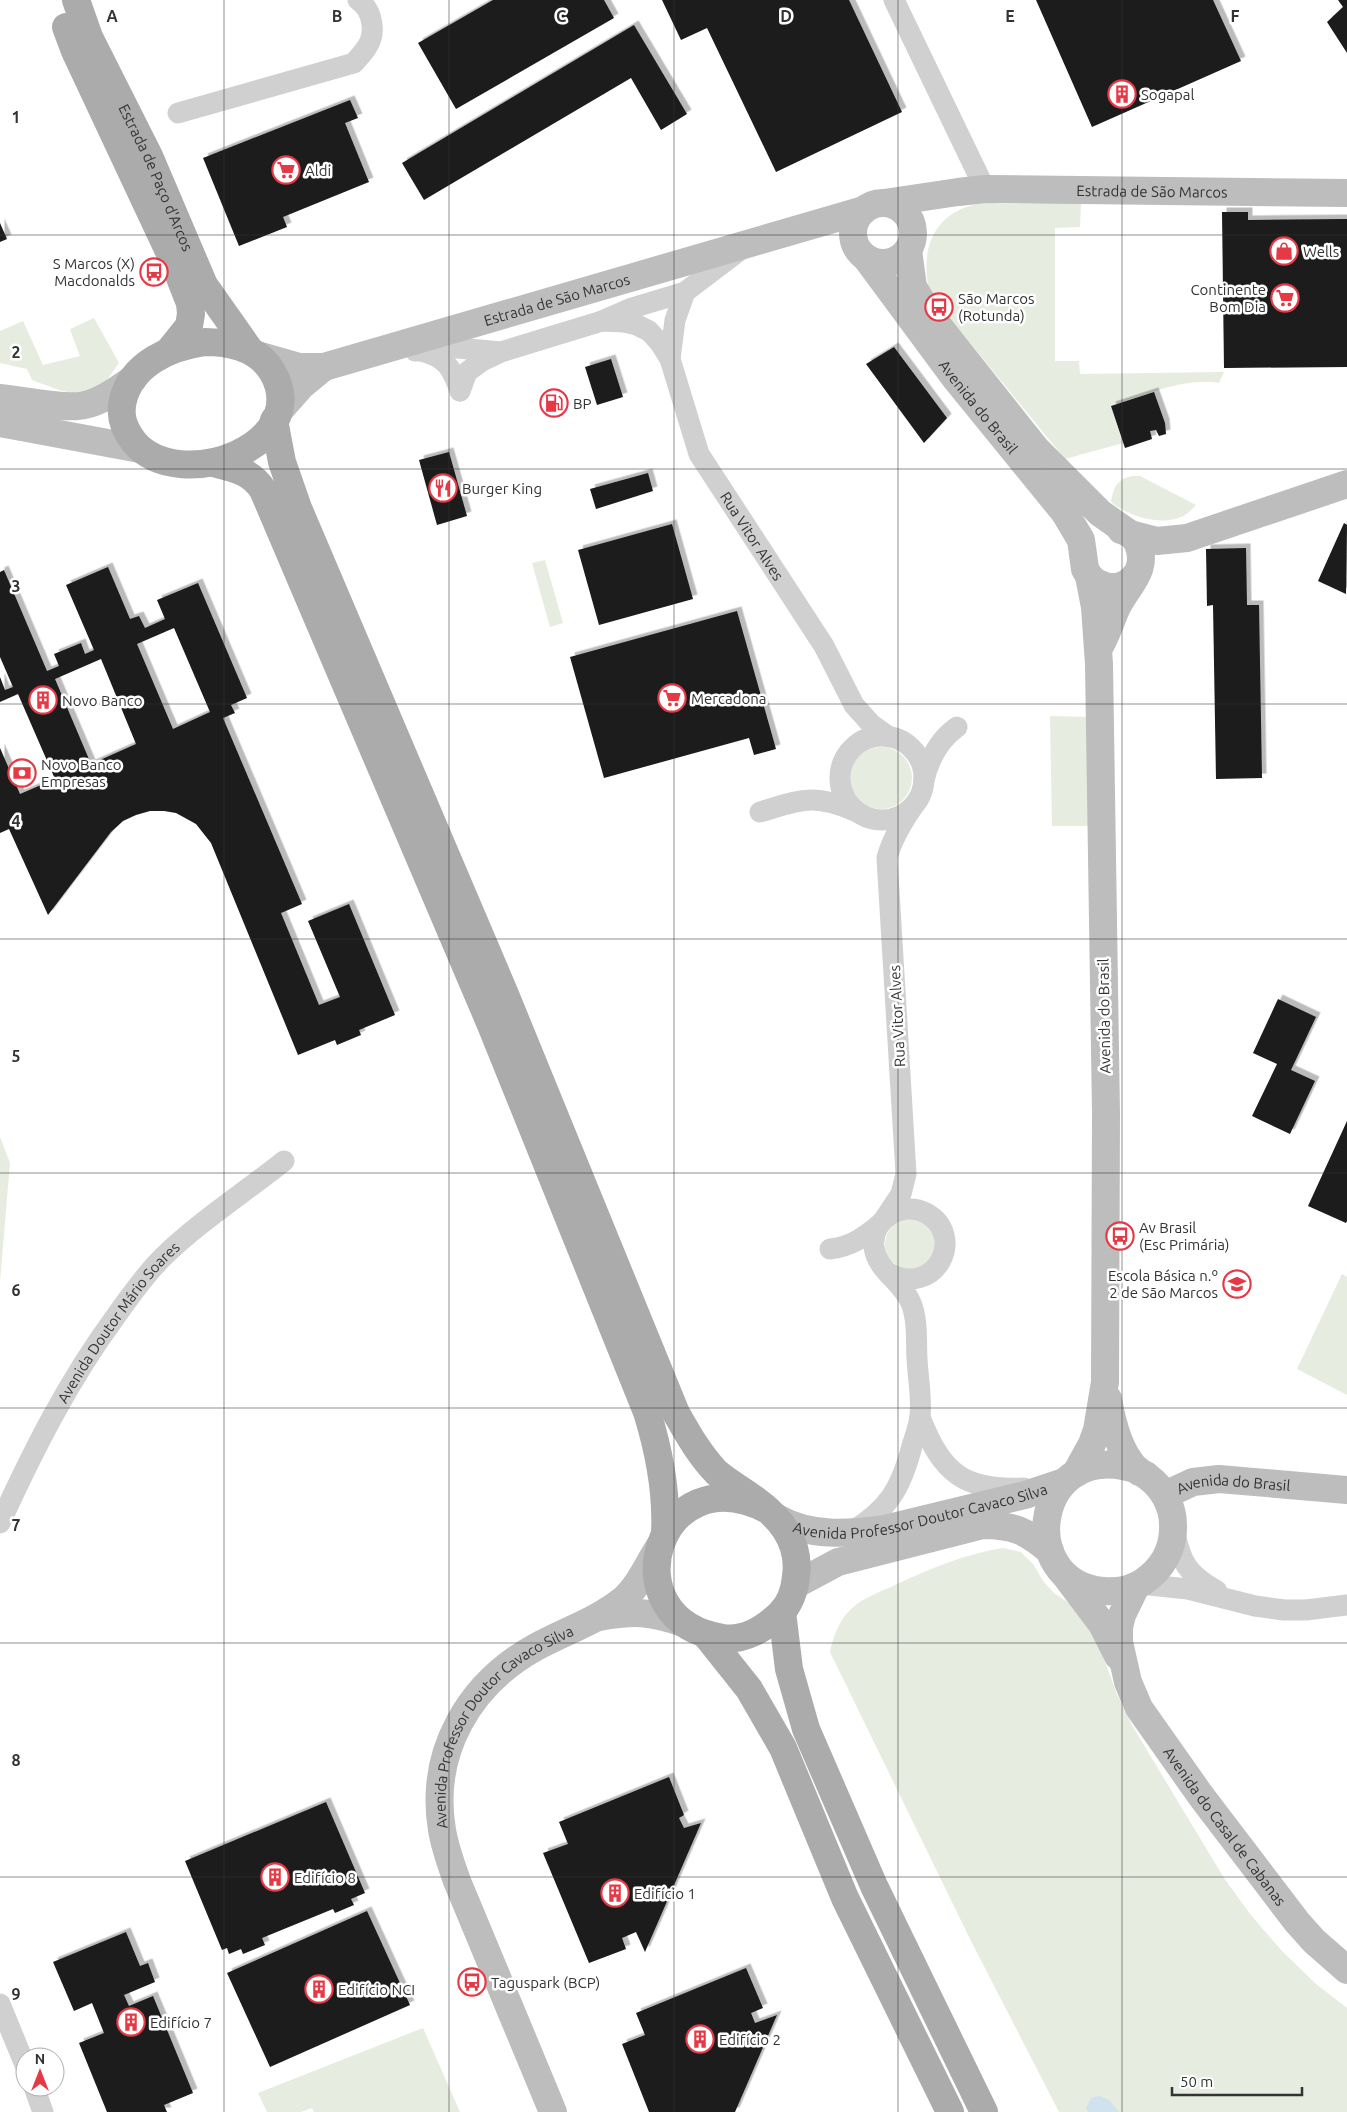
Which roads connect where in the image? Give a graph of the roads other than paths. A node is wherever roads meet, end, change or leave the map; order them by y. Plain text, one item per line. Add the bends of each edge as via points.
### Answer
1 (57, 0) edge
2 (76, 0) edge
3 (358, 0) edge
4 (894, 0) edge
5 (178, 113) dead end
6 (985, 189) junction
7 (958, 192) junction
8 (1347, 193) edge
9 (874, 207) junction
10 (791, 230) junction
11 (911, 242) junction
12 (749, 243) junction
13 (863, 256) junction
14 (685, 292) junction
15 (602, 321) junction
16 (169, 351) junction
17 (421, 351) junction
18 (253, 352) junction
19 (501, 352) junction
20 (374, 353) junction
21 (670, 359) junction
22 (324, 367) junction
23 (133, 379) junction
24 (0, 398) edge
25 (276, 416) junction
26 (0, 423) edge
27 (140, 449) junction
28 (213, 463) junction
29 (1347, 484) edge
30 (1319, 495) junction
31 (1347, 502) edge
32 (1128, 533) junction
33 (1086, 566) junction
34 (1134, 577) junction
35 (1099, 650) junction
36 (854, 705) junction
37 (894, 738) junction
38 (843, 761) junction
39 (924, 781) junction
40 (805, 799) junction
41 (912, 808) junction
42 (760, 812) dead end
43 (859, 814) junction
44 (887, 858) junction
45 (284, 1161) dead end
46 (906, 1174) junction
47 (933, 1218) junction
48 (883, 1221) junction
49 (936, 1267) junction
50 (884, 1268) junction
51 (915, 1317) junction
52 (1105, 1382) junction
53 (920, 1417) junction
54 (1138, 1470) junction
55 (1063, 1481) junction
56 (1347, 1490) edge
57 (1165, 1495) junction
58 (772, 1514) junction
59 (0, 1524) edge
60 (1174, 1524) junction
61 (850, 1532) junction
62 (662, 1540) junction
63 (1056, 1562) junction
64 (796, 1585) junction
65 (1138, 1585) junction
66 (1232, 1600) junction
67 (1347, 1605) edge
68 (782, 1612) junction
69 (598, 1617) junction
70 (694, 1629) junction
71 (1124, 1668) junction
72 (1347, 1970) edge
73 (0, 2004) edge
74 (18, 2047) edge
75 (38, 2097) edge
76 (43, 2112) edge
77 (553, 2112) edge
78 (950, 2112) edge
79 (984, 2112) edge

1 - 16 main road, Estrada de Paço d'Arcos via 75,51 190,303 189,326
2 - 18 main road, Estrada de Paço d'Arcos via 89,37 149,156 204,285
3 - 5 street via 366,5 373,25 369,45 354,62
4 - 6 street
6 - 7 street, Estrada de São Marcos
6 - 8 street, Estrada de São Marcos
7 - 9 street, Estrada de São Marcos
7 - 11 street
9 - 10 street, Estrada de São Marcos
9 - 11 street via 899,208 905,213 909,219
9 - 13 street via 857,217 854,226 855,244
10 - 12 street, Estrada de São Marcos
10 - 13 street, Estrada de São Marcos via 825,236
11 - 13 street via 902,257 894,262 875,263
11 - 32 street, Avenida do Brasil via 913,287 929,314 1036,449 1100,513
12 - 14 street, Rua Vitor Alves
12 - 20 street, Estrada de São Marcos
13 - 33 street, Avenida do Brasil via 955,378 1065,513 1081,540
14 - 15 street, Rua Vitor Alves
14 - 21 street, Rua Vitor Alves via 674,320
15 - 19 street, Rua Vitor Alves
15 - 21 street, Rua Vitor Alves via 624,322 649,331
16 - 18 main road via 186,344 204,342 231,343
16 - 23 main road via 141,369
17 - 19 street, Rua Vitor Alves via 447,346
17 - 19 street, Rua Vitor Alves via 442,359 454,375 460,391 472,367
17 - 20 street, Rua Vitor Alves
18 - 22 street, Estrada de São Marcos via 299,366
18 - 25 main road via 270,367 276,378 281,401
20 - 22 street, Estrada de São Marcos
21 - 36 street, Rua Vitor Alves via 699,454 820,638
22 - 25 street, Estrada de São Marcos
23 - 24 street via 86,405
23 - 27 main road via 121,413 128,434
25 - 28 main road via 251,446
25 - 58 main road via 282,462 298,508 504,992 676,1413 700,1454 718,1473
26 - 27 street
27 - 28 main road via 172,463
28 - 62 main road via 243,471 262,490 487,1016 647,1412 661,1473 666,1516
29 - 30 street, Avenida do Brasil
30 - 31 street
30 - 32 street, Avenida do Brasil via 1187,538 1157,541
32 - 33 street via 1115,528 1095,534 1087,543
32 - 34 street via 1136,540 1142,554 1142,564
33 - 34 street via 1095,582 1107,587 1118,587
33 - 35 street, Avenida do Brasil
34 - 35 street
35 - 52 street, Avenida do Brasil via 1106,1113
36 - 37 street, Rua Vitor Alves via 875,728
36 - 38 street, Rua Vitor Alves via 854,730
37 - 38 street via 869,738 860,742
37 - 39 street, Rua Vitor Alves via 915,752 924,770
37 - 39 street via 952,730 929,762
38 - 40 street via 830,780
38 - 43 street, Rua Vitor Alves via 839,776 843,795
39 - 41 street, Rua Vitor Alves
40 - 42 street
40 - 43 street via 836,803
41 - 43 street via 884,820
41 - 44 street, Rua Vitor Alves via 891,843
43 - 44 street, Rua Vitor Alves via 879,839
44 - 46 street, Rua Vitor Alves
45 - 59 street, Avenida Doutor Mário Soares via 164,1256 129,1298 92,1348 60,1402
46 - 47 street, Rua Vitor Alves via 914,1196
46 - 48 street, Rua Vitor Alves via 900,1194
47 - 48 street via 909,1209 892,1213
47 - 49 street, Rua Vitor Alves via 945,1242
48 - 50 street, Rua Vitor Alves via 875,1234 874,1244 875,1255
48 - 50 street via 860,1239 834,1248 864,1256
49 - 50 street via 913,1280 904,1279
49 - 51 street, Rua Vitor Alves via 923,1290
50 - 51 street, Rua Vitor Alves via 906,1292
51 - 53 street, Rua Vitor Alves
52 - 54 street, Avenida do Brasil via 1116,1434
52 - 55 street, Avenida do Brasil via 1092,1444
53 - 55 street, Rua Vitor Alves via 936,1453 946,1466 965,1480 1003,1489
53 - 61 street, Rua Vitor Alves via 906,1469 896,1489 879,1513
54 - 55 street via 1106,1464 1090,1467
54 - 57 street, Avenida do Brasil
55 - 61 street, Avenida Professor Doutor Cavaco Silva via 1025,1495 884,1529
55 - 63 street via 1046,1515 1045,1533
56 - 57 street, Avenida do Brasil via 1219,1479 1193,1482
57 - 60 street
58 - 61 street, Avenida Professor Doutor Cavaco Silva via 800,1529
58 - 62 main road via 750,1501 731,1497 711,1498 676,1518
58 - 64 main road via 788,1532 795,1549
60 - 65 street via 1162,1565
60 - 66 street via 1179,1551 1189,1571 1199,1581
62 - 69 street, Avenida Professor Doutor Cavaco Silva via 634,1588
62 - 70 main road via 656,1567 659,1588 668,1608
63 - 64 street, Avenida Professor Doutor Cavaco Silva via 1034,1537 1003,1524 982,1524 838,1562
63 - 65 street via 1084,1587 1123,1590
63 - 71 street, Avenida do Casal de Cabanas via 1102,1624
64 - 68 main road
65 - 66 street via 1188,1589
65 - 71 street, Avenida do Casal de Cabanas via 1119,1627
66 - 67 street via 1255,1606 1306,1610
68 - 70 main road via 766,1626 747,1635 727,1638
68 - 79 main road via 789,1670 806,1729 874,1886
69 - 70 street via 625,1613 658,1614
69 - 77 street, Avenida Professor Doutor Cavaco Silva via 536,1647 490,1681 463,1714 452,1738 440,1788 442,1829 457,1881
70 - 78 main road via 749,1689 783,1748 845,1898
71 - 72 street, Avenida do Casal de Cabanas via 1139,1708 1201,1796 1297,1922
73 - 74 street
75 - 76 street

